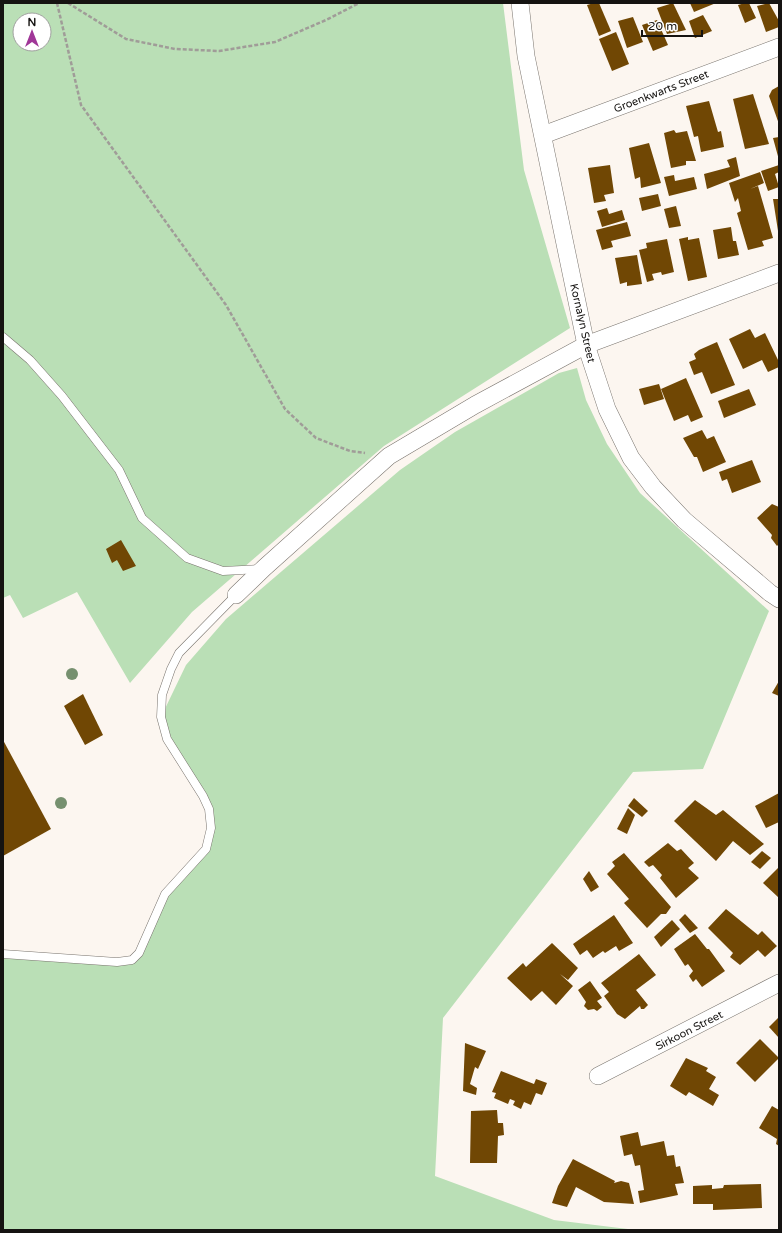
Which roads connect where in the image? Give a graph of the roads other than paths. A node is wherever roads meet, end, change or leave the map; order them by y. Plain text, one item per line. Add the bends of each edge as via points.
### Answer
1 (520, 3) edge
2 (779, 47) edge
3 (543, 135) junction
4 (779, 273) edge
5 (3, 337) edge
6 (586, 345) junction
7 (264, 568) junction
8 (236, 595) joint
9 (779, 599) edge
10 (3, 954) edge
11 (779, 984) edge
12 (598, 1076) dead end

1 - 3 street, Kornalyn Street via 526,56
2 - 3 street, Groenkwarts Street
3 - 6 street, Kornalyn Street
4 - 6 street
5 - 7 lane via 30,360 62,396 118,470 142,518 187,558 223,571
6 - 7 street via 517,381 390,456
6 - 9 street, Kornalyn Street via 607,409 631,458 684,520
7 - 8 street
8 - 10 lane via 179,653 162,695 161,717 167,739 203,796 209,809 211,828 206,849 165,894 139,953 132,960 117,962
11 - 12 street, Sirkoon Street

